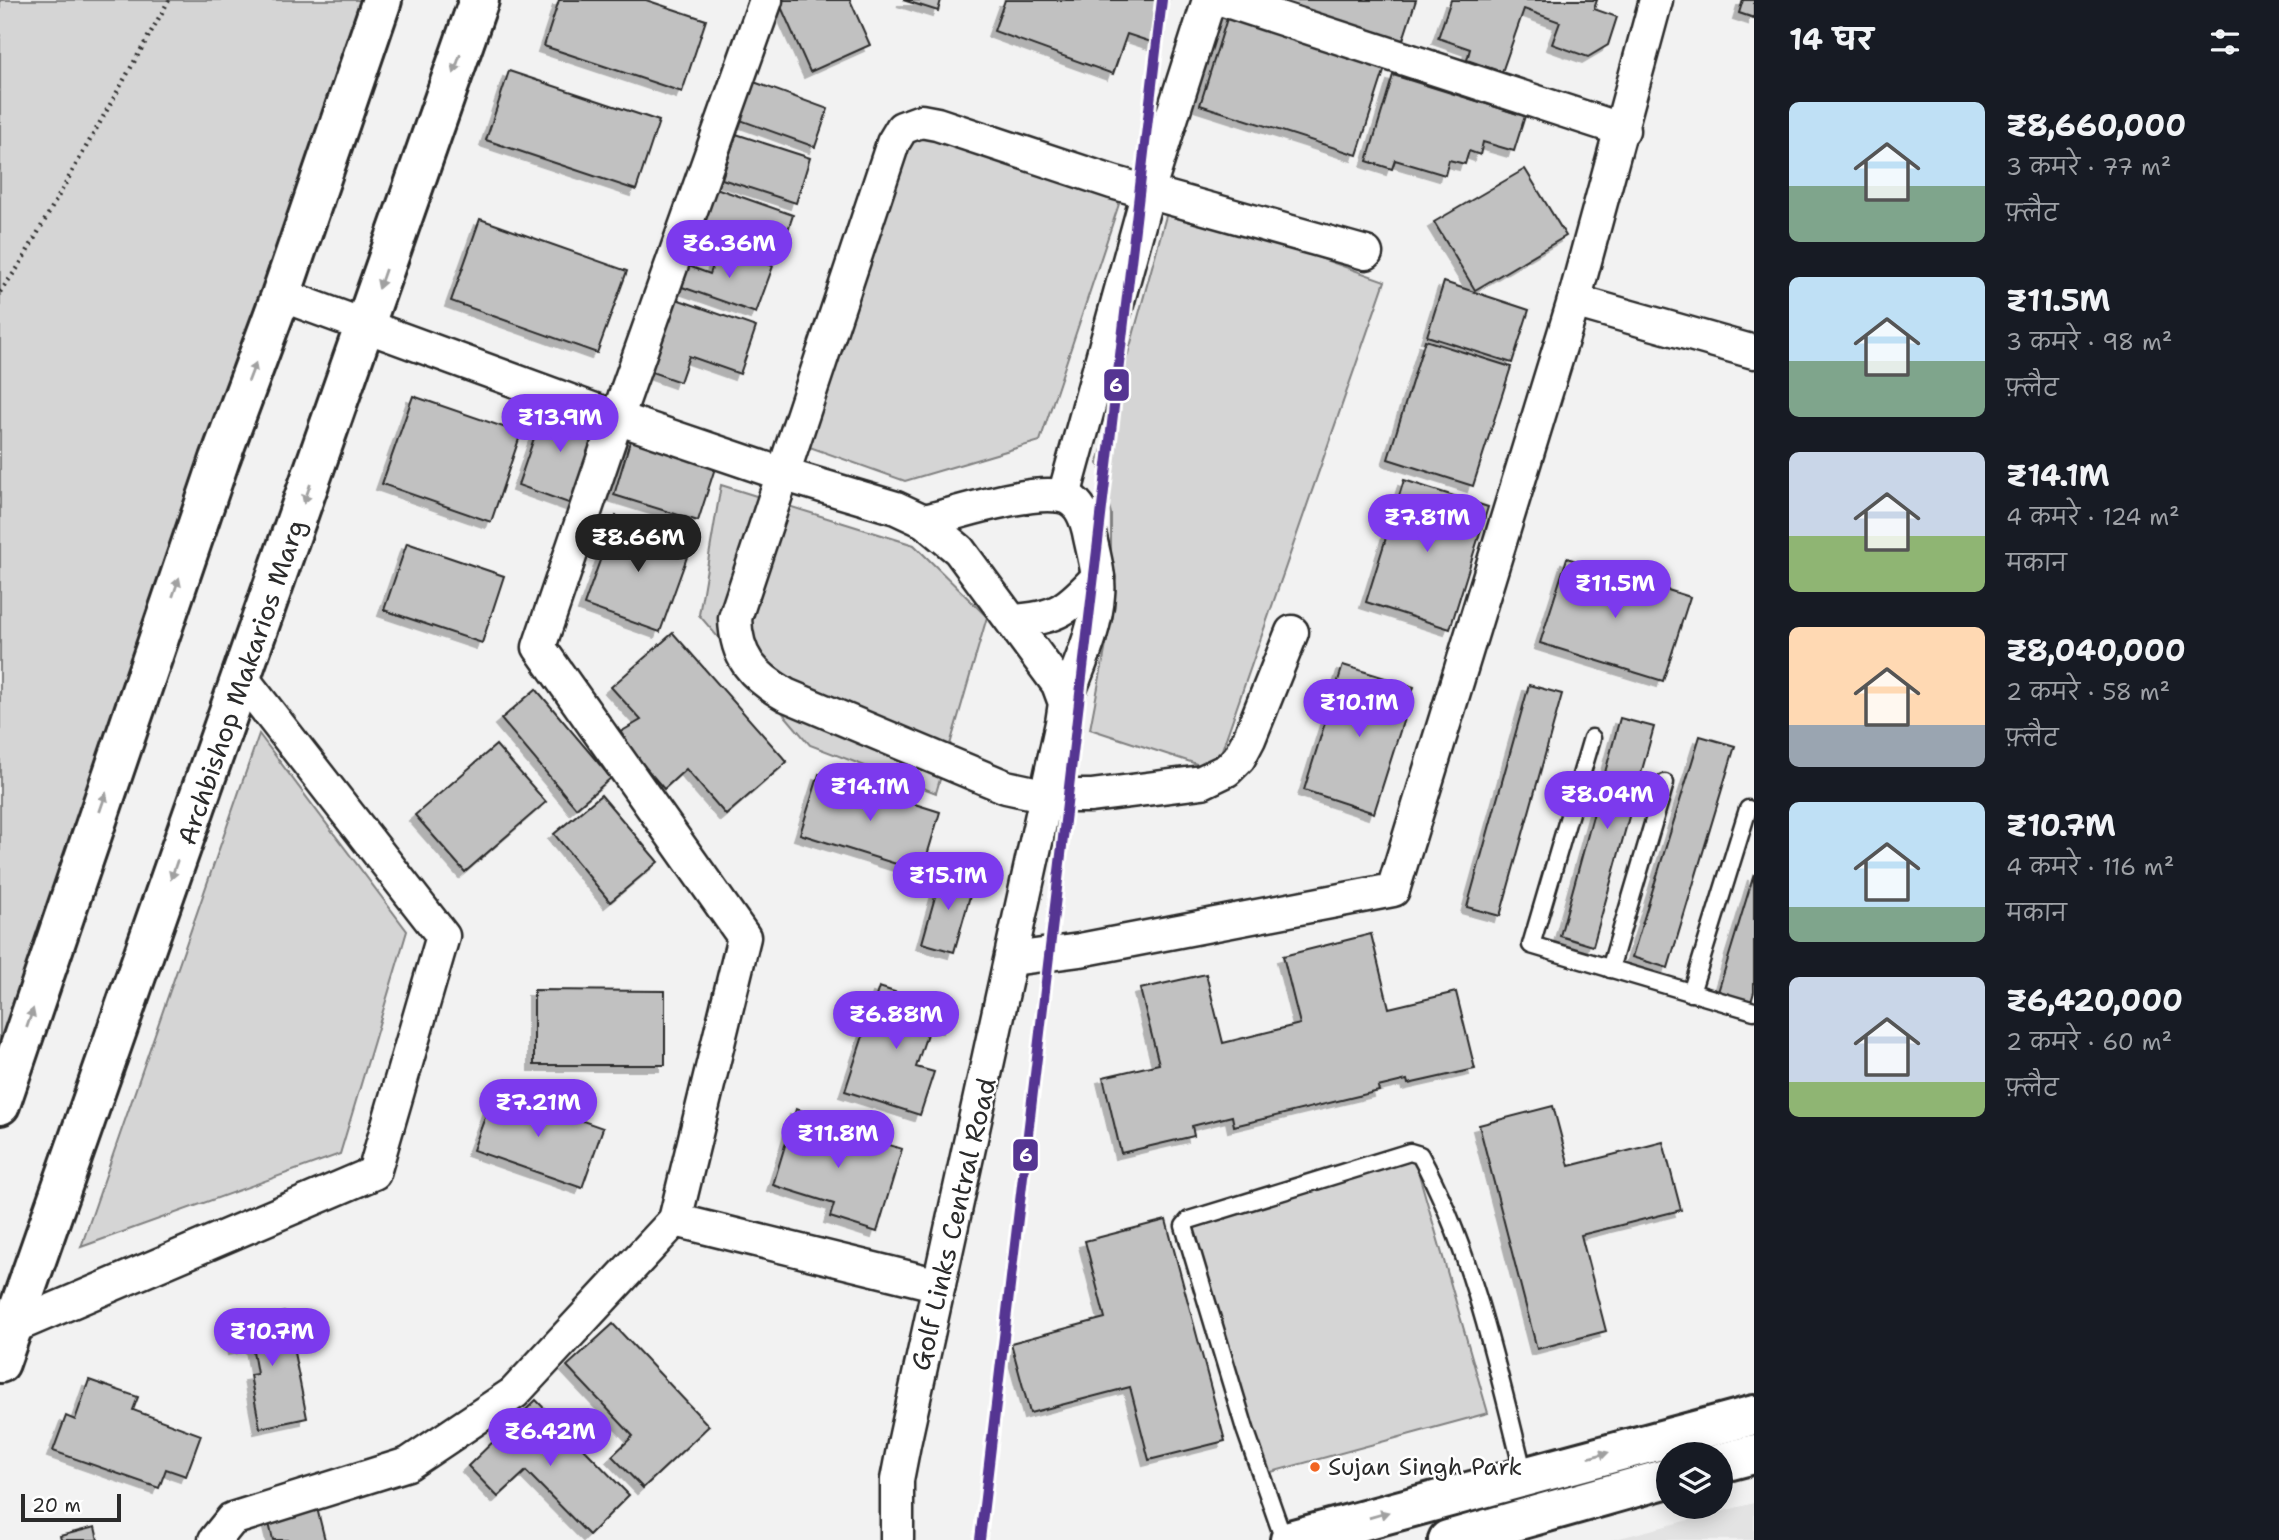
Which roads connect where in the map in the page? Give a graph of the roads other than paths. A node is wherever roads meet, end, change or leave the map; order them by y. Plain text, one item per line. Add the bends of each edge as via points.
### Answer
1 (383, 0) edge
2 (479, 0) edge
3 (766, 0) edge
4 (1209, 0) edge
5 (1224, 0) edge
6 (1656, 0) edge
7 (1623, 130) junction
8 (1148, 192) junction
9 (1366, 253) dead end
10 (281, 296) junction
11 (1574, 300) junction
12 (366, 326) junction
13 (1754, 352) edge
14 (617, 418) junction
15 (782, 474) junction
16 (1065, 496) junction
17 (924, 521) junction
18 (1098, 577) junction
19 (1013, 621) junction
20 (1292, 632) dead end
21 (242, 678) junction
22 (1065, 703) junction
23 (1592, 738) dead end
24 (1665, 783) dead end
25 (1048, 796) junction
26 (1748, 809) dead end
27 (1012, 959) junction
28 (1610, 969) junction
29 (1691, 993) junction
30 (1754, 1011) edge
31 (0, 1105) edge
32 (675, 1220) junction
33 (939, 1286) junction
34 (6, 1325) edge
35 (0, 1363) edge
36 (1754, 1415) edge
37 (1754, 1454) edge
38 (1733, 1460) edge
39 (1524, 1475) junction
40 (1656, 1482) edge
41 (215, 1540) edge
42 (897, 1540) edge
43 (1284, 1540) edge
44 (1290, 1540) edge
45 (1448, 1540) edge

1 - 10 street
2 -> 12 street, Archbishop Makarios Marg
3 - 14 street
4 - 8 street
5 - 7 street
6 - 7 street
7 - 11 street
8 - 9 street
8 - 15 street via 937,124 921,121 902,128 893,143
8 - 16 street
10 - 12 street
31 -> 10 street via 220,459
11 - 13 street
11 - 27 street via 1393,890
12 - 14 street
12 -> 21 street, Archbishop Makarios Marg
14 - 15 street
14 - 32 street via 539,647 744,937
15 - 17 street
15 - 25 street via 735,618 735,641 745,659 765,683 786,695 1006,787
16 - 17 street via 1040,495
16 - 18 street, Golf Links Central Road via 1079,507 1087,522
17 - 19 street via 959,550
18 - 19 street via 1072,605 1054,616
18 - 22 street, Golf Links Central Road via 1095,618
19 - 22 street via 1044,662
20 - 25 street via 1249,739 1227,770 1202,782 1091,796
21 -> 34 street, Archbishop Makarios Marg
21 - 34 street via 443,936 374,1173
22 - 25 street, Golf Links Central Road
23 - 28 lane via 1531,945
24 - 28 lane
25 - 27 street, Golf Links Central Road
26 - 29 lane
27 - 33 street, Golf Links Central Road
28 - 29 lane
29 - 30 lane
32 - 33 street
32 - 41 street via 514,1393 408,1464 232,1519
33 - 42 street, Golf Links Central Road via 897,1480
34 - 35 street, Archbishop Makarios Marg
39 -> 36 street
37 - 38 street
39 - 43 lane via 1490,1340 1439,1189 1420,1155 1410,1152 1249,1199 1189,1220 1184,1226
44 -> 39 street
40 - 45 street via 1538,1521

